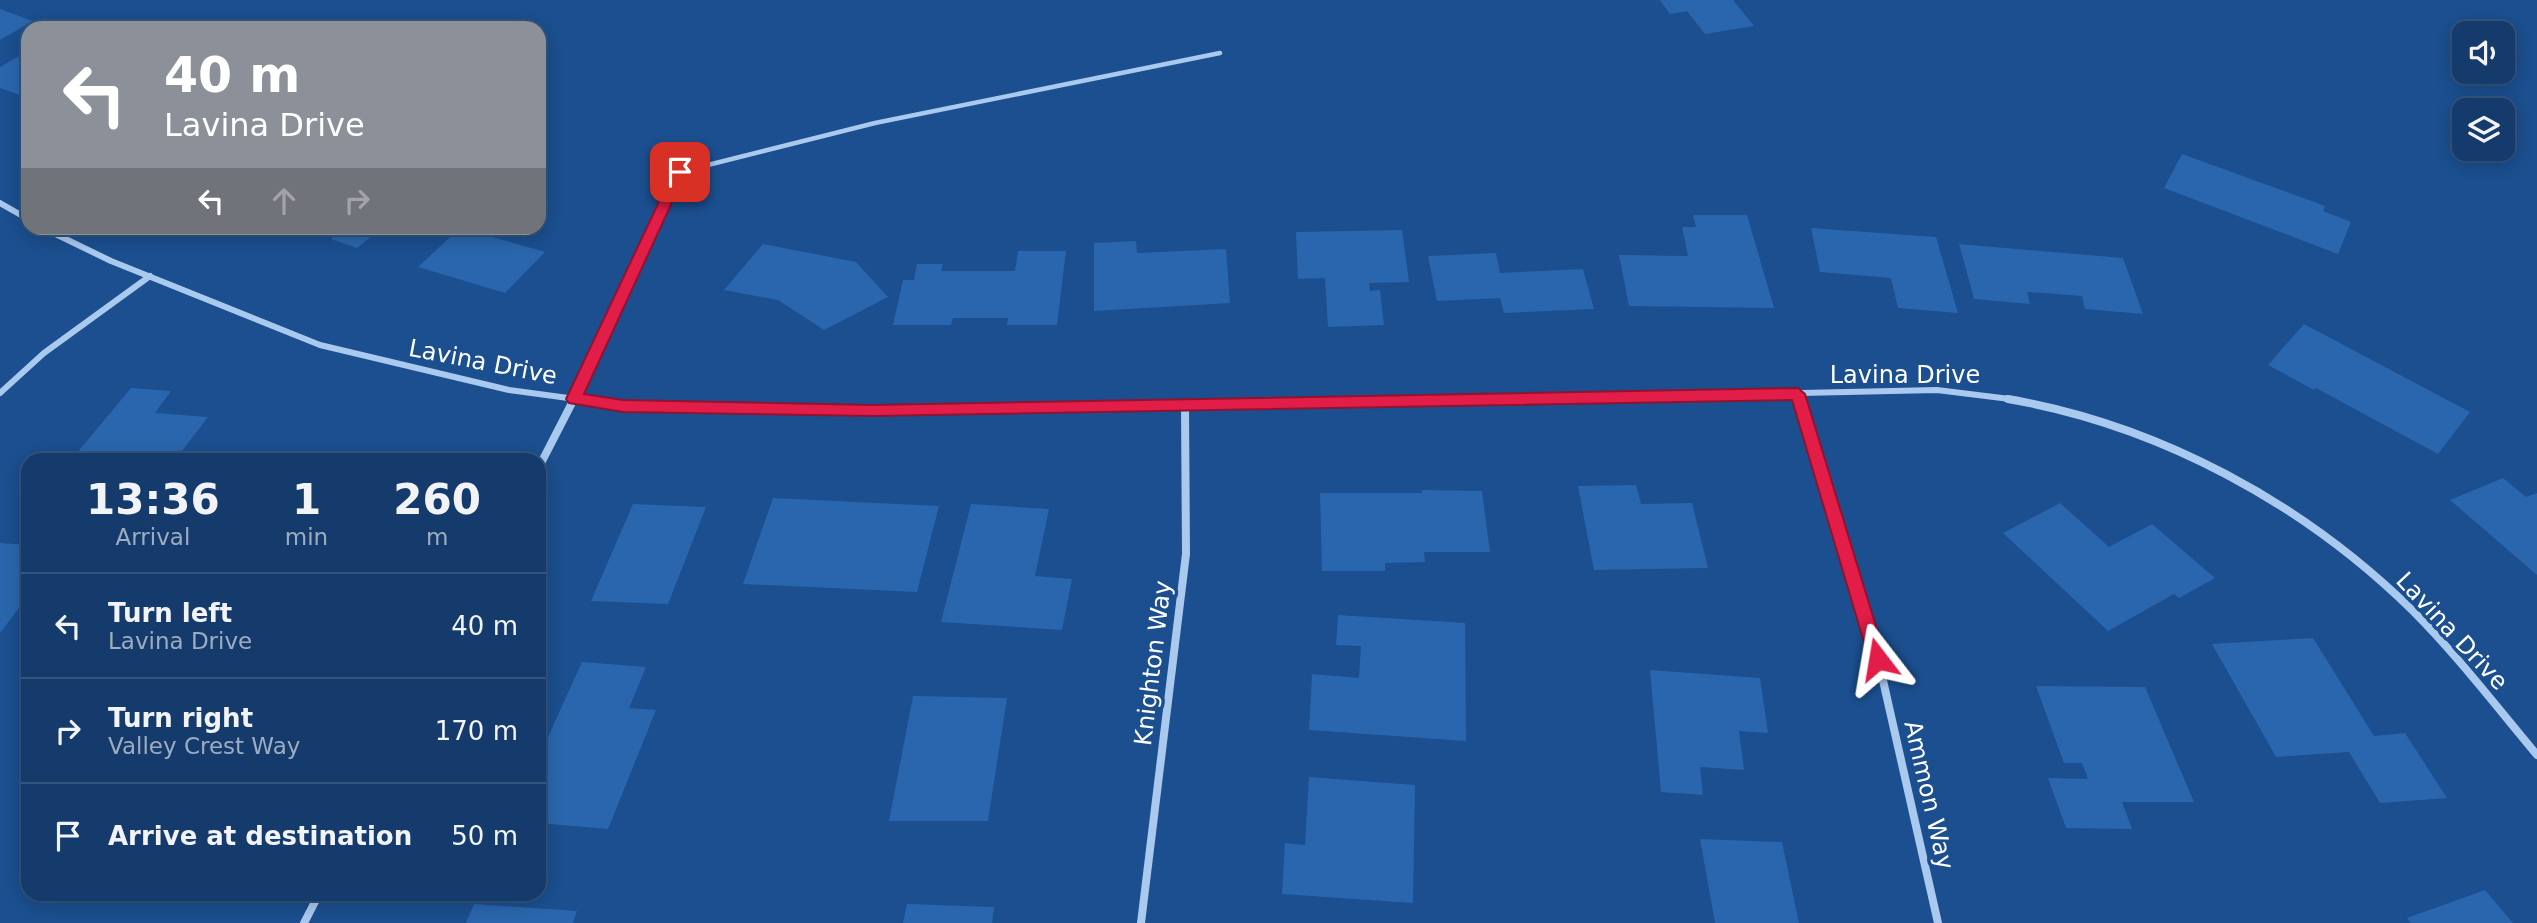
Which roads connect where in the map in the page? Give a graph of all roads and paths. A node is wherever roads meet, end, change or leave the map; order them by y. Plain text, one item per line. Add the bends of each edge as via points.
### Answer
1 (1220, 52) dead end
2 (680, 172) joint
3 (0, 203) edge
4 (21, 215) edge
5 (57, 235) edge
6 (150, 276) junction
7 (0, 393) edge
8 (1798, 394) junction
9 (574, 399) junction
10 (1185, 407) junction
11 (546, 453) edge
12 (2537, 755) edge
13 (315, 901) edge
14 (304, 923) edge
15 (1141, 923) edge
16 (1938, 923) edge

1 - 2 lane via 875,123
2 - 9 street
3 - 4 street
5 - 6 street, Lavina Drive
6 - 7 street via 44,354
6 - 9 street, Lavina Drive via 320,345 509,390
8 - 10 street, Lavina Drive
8 - 12 street, Lavina Drive via 1982,393 2106,421 2190,454 2254,489 2377,578 2427,625
8 - 16 street, Ammon Way via 1871,632
9 - 10 street, Lavina Drive via 623,406 859,410
9 - 11 street
10 - 15 street, Knighton Way via 1186,554
13 - 14 street

